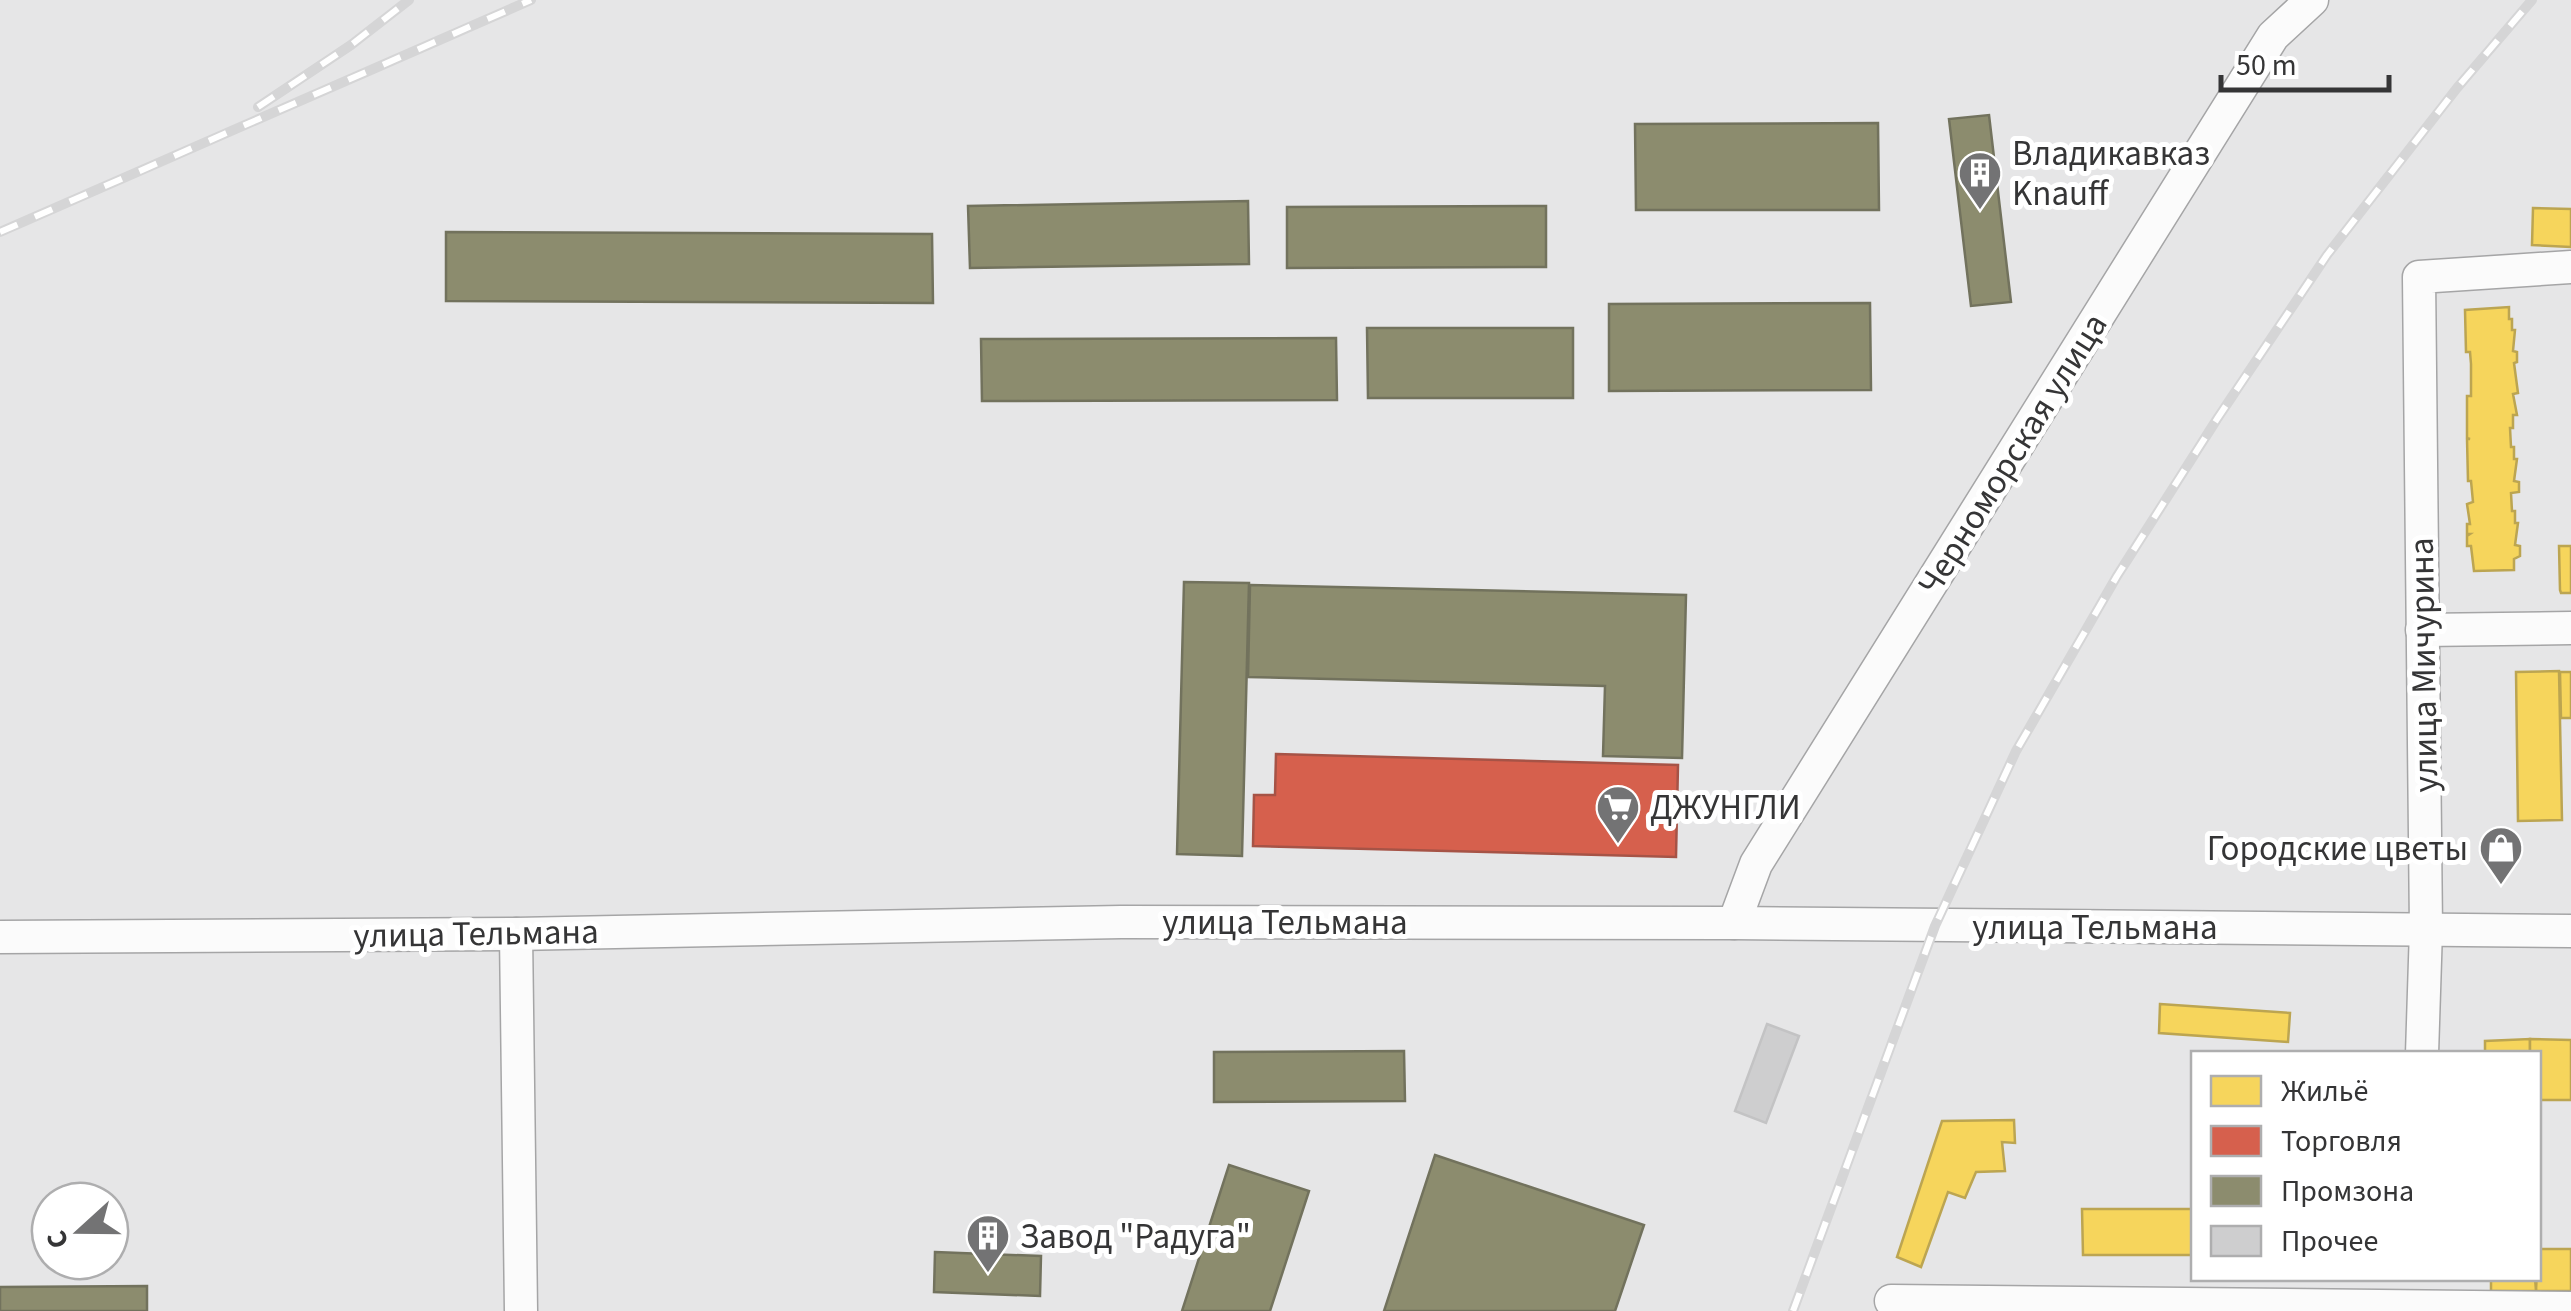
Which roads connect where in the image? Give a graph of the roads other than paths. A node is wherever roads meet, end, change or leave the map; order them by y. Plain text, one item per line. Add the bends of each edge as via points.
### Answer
1 (2312, 0) edge
2 (2571, 267) edge
3 (2571, 628) edge
4 (2422, 630) junction
5 (1734, 923) junction
6 (2426, 929) junction
7 (2571, 930) edge
8 (516, 934) junction
9 (0, 937) edge
10 (2422, 1051) edge
11 (2419, 1298) edge
12 (1890, 1302) dead end
13 (2571, 1308) edge
14 (521, 1311) edge

1 - 5 street, Черноморская улица via 2273,36 1996,478 1756,864
2 - 4 street, улица Мичурина via 2418,277
3 - 4 street
4 - 6 street, улица Мичурина
5 - 6 street, улица Тельмана
5 - 8 street, улица Тельмана via 1102,922
6 - 7 street, улица Тельмана
6 - 10 street, улица Мичурина
8 - 9 street, улица Тельмана
8 - 14 street
11 - 12 street
11 - 13 street

